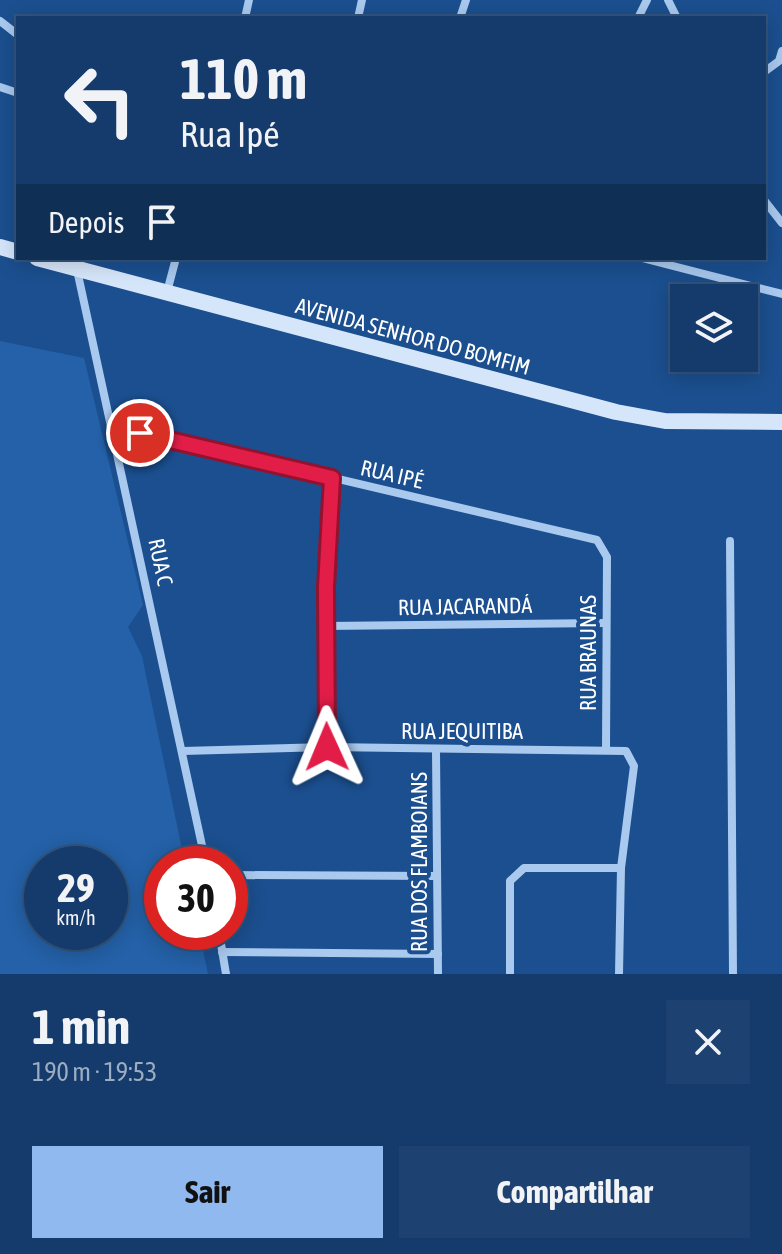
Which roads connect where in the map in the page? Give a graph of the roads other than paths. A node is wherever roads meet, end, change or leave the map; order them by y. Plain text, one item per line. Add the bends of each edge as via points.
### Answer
1 (0, 21) edge
2 (16, 33) edge
3 (782, 51) edge
4 (766, 71) edge
5 (766, 203) edge
6 (782, 223) edge
7 (44, 260) edge
8 (175, 260) edge
9 (650, 260) edge
10 (77, 270) junction
11 (167, 293) junction
12 (782, 294) edge
13 (782, 422) edge
14 (113, 426) junction
15 (332, 478) junction
16 (730, 541) dead end
17 (607, 557) joint
18 (605, 623) junction
19 (325, 626) junction
20 (327, 747) junction
21 (606, 749) junction
22 (436, 750) junction
23 (183, 751) junction
24 (202, 846) edge
25 (621, 868) junction
26 (248, 875) edge
27 (436, 876) junction
28 (222, 952) joint
29 (438, 954) junction
30 (226, 974) edge
31 (438, 974) edge
32 (510, 974) edge
33 (619, 974) edge
34 (733, 974) edge

1 - 2 street
3 - 4 street via 779,61
5 - 6 street
7 - 10 street, AVENIDA SENHOR DO BOMFIM
8 - 11 street
9 - 12 street
10 - 11 street, AVENIDA SENHOR DO BOMFIM
10 - 14 street, RUA C
11 - 13 street, AVENIDA SENHOR DO BOMFIM via 616,412 665,421
14 - 15 street, RUA IPÉ
14 - 23 street, RUA C
15 - 17 street, RUA IPÉ via 597,540
15 - 19 street
16 - 34 street
17 - 18 street, RUA BRAUNAS
18 - 19 street, RUA JACARANDÁ
18 - 21 street, RUA BRAUNAS
19 - 20 street
20 - 22 street, RUA JEQUITIBA
20 - 23 street, RUA JEQUITIBA
21 - 22 street, RUA JEQUITIBA
21 - 25 street via 626,751 634,766
22 - 27 street, RUA DOS FLAMBOIANS
23 - 24 street, RUA C
25 - 32 street via 524,868 513,874
25 - 33 street
26 - 27 street
27 - 29 street, RUA DOS FLAMBOIANS
28 - 29 street
28 - 30 street
29 - 31 street, RUA DOS FLAMBOIANS

